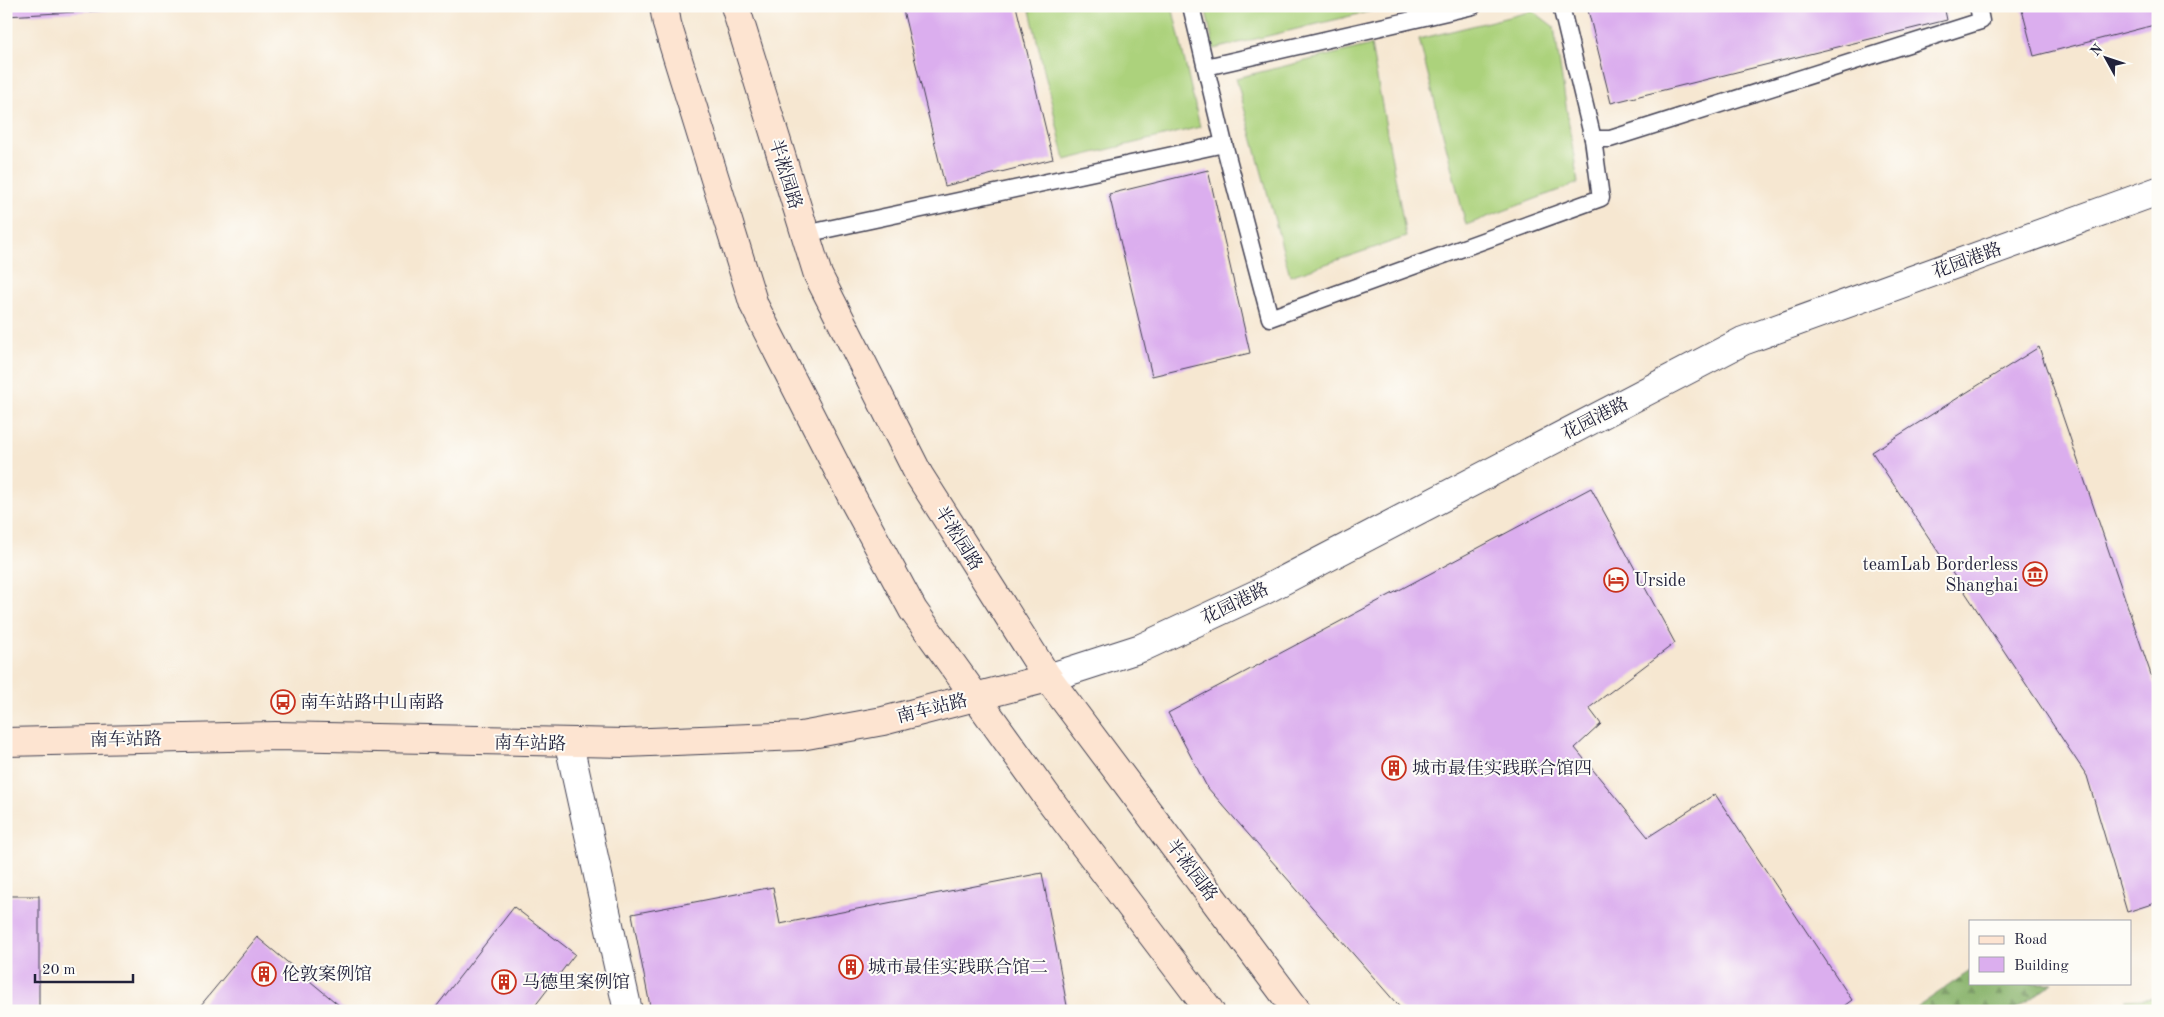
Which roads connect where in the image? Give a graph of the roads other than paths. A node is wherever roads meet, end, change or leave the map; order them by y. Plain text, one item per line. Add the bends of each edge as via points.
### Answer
1 (664, 6) edge
2 (734, 6) edge
3 (1191, 6) edge
4 (1473, 6) edge
5 (1561, 6) edge
6 (1978, 6) edge
7 (1206, 67) junction
8 (1593, 139) junction
9 (1224, 144) junction
10 (2158, 191) edge
11 (805, 234) junction
12 (1048, 678) junction
13 (975, 698) junction
14 (6, 742) edge
15 (569, 744) junction
16 (628, 1011) edge
17 (1210, 1011) edge
18 (1297, 1011) edge

1 - 13 main road via 754,305 913,610
2 - 11 main road, 半淞园路
3 - 7 lane
4 - 7 lane
5 - 8 lane
6 - 8 lane via 1981,21 1610,140
7 - 9 lane
8 - 9 lane via 1601,198 1270,318
9 - 11 lane
10 - 12 street, 花园港路 via 1743,341 1252,596 1141,648
11 - 12 main road, 半淞园路 via 818,276 919,475
12 - 13 main road, 南车站路
12 - 18 main road, 半淞园路
13 - 15 main road, 南车站路 via 801,736
13 - 17 main road
14 - 15 main road, 南车站路 via 276,736
15 - 16 street

